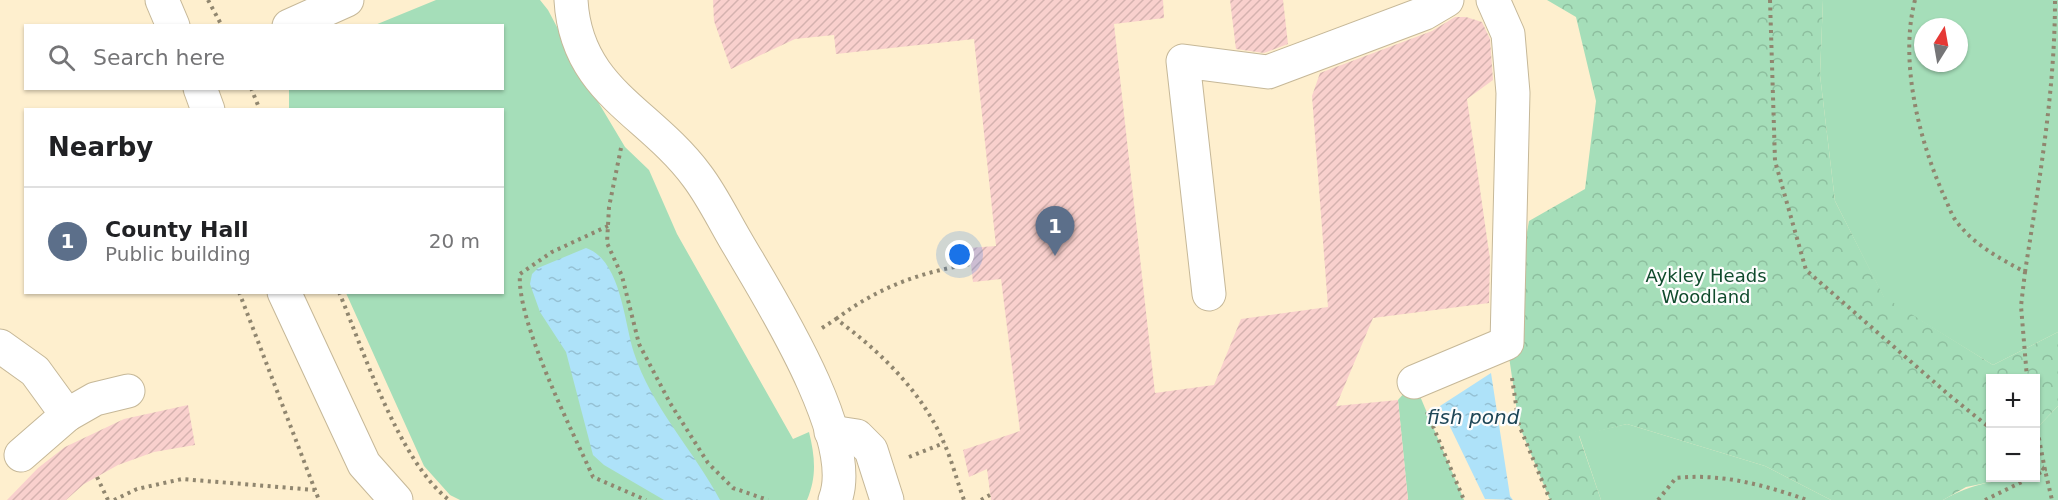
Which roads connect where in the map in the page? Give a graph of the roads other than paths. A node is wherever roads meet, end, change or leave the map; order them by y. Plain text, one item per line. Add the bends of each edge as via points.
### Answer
1 (162, 0) edge
2 (347, 0) edge
3 (571, 0) edge
4 (1447, 0) edge
5 (1493, 0) edge
6 (172, 24) edge
7 (294, 24) edge
8 (201, 90) edge
9 (207, 108) edge
10 (285, 294) edge
11 (1209, 294) dead end
12 (0, 345) edge
13 (1414, 382) road end
14 (128, 391) dead end
15 (68, 415) junction
16 (831, 432) junction
17 (21, 455) dead end
18 (364, 464) junction
19 (365, 500) edge
20 (396, 500) edge
21 (835, 500) edge
22 (887, 500) edge

1 - 6 main road
2 - 7 main road
3 - 16 main road via 580,50 592,72 676,151 697,177 796,343
4 - 11 main road via 1425,13 1268,72 1183,61
5 - 13 main road via 1508,34 1513,93 1507,343
8 - 9 main road
10 - 18 main road
12 - 15 main road via 35,371
14 - 15 main road via 95,399
15 - 17 main road
16 - 21 main road via 837,460
16 - 22 main road via 857,436 871,450
18 - 19 main road
18 - 20 main road

